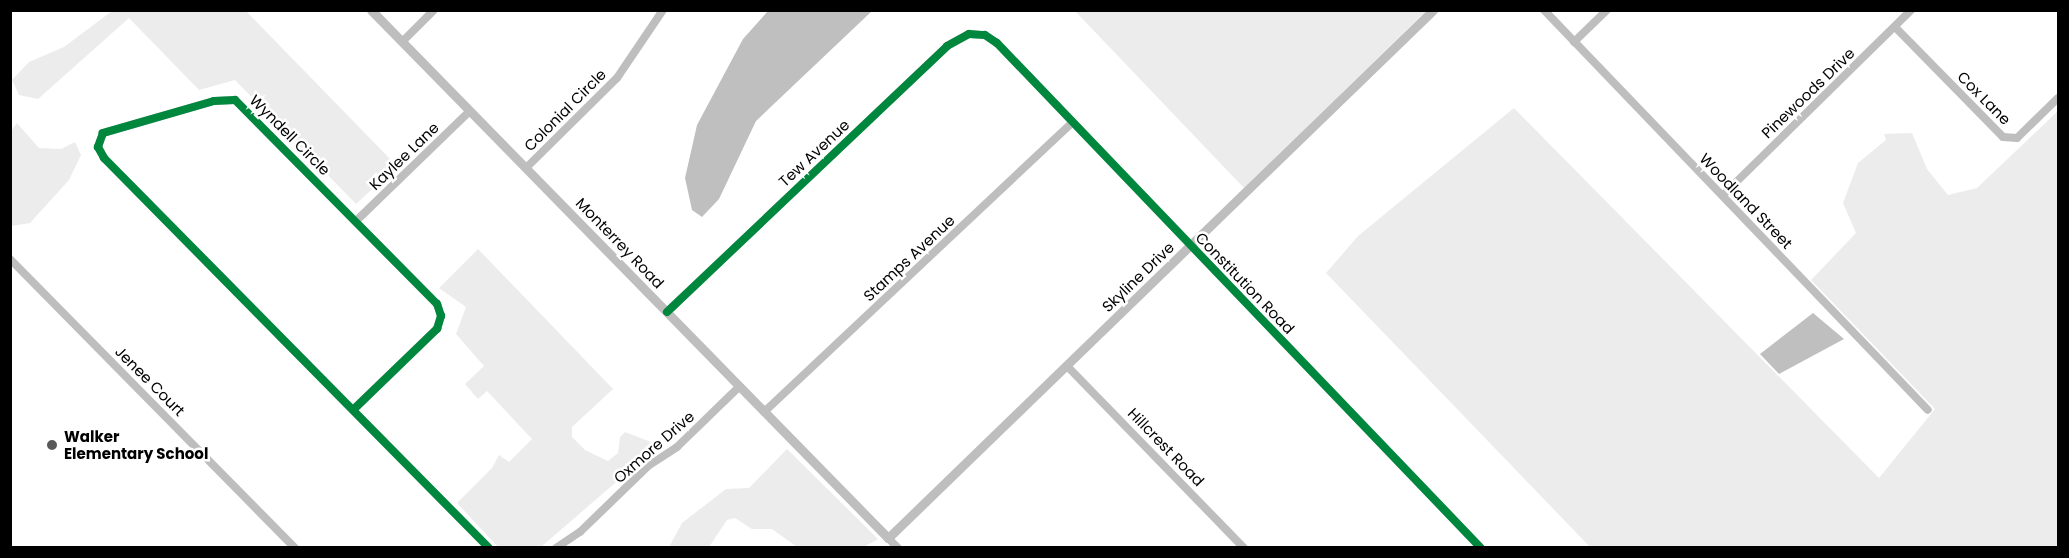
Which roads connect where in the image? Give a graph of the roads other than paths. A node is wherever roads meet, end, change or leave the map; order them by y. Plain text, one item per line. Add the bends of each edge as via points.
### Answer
1 (371, 10) edge
2 (434, 10) edge
3 (663, 10) edge
4 (1433, 10) edge
5 (1544, 10) edge
6 (1606, 10) edge
7 (1911, 10) edge
8 (1895, 27) junction
9 (989, 37) joint
10 (402, 42) junction
11 (1574, 42) junction
12 (2058, 98) edge
13 (470, 111) junction
14 (1072, 123) junction
15 (526, 168) junction
16 (1723, 195) junction
17 (357, 221) junction
18 (1191, 246) junction
19 (10, 259) edge
20 (667, 312) junction
21 (1068, 366) junction
22 (740, 387) junction
23 (353, 410) junction
24 (1928, 410) dead end
25 (764, 412) junction
26 (888, 538) junction
27 (295, 548) edge
28 (489, 548) edge
29 (556, 548) edge
30 (898, 548) edge
31 (1244, 548) edge
32 (1481, 548) edge

1 - 10 street, Monterrey Road
2 - 10 street
3 - 15 street, Colonial Circle via 617,78
4 - 18 street, Skyline Drive
5 - 11 street, Woodland Street
6 - 11 street
7 - 8 street, Pinewoods Drive
8 - 12 street, Cox Lane via 2003,137 2017,138
8 - 16 street, Pinewoods Drive
9 - 14 street, Constitution Road
9 - 20 street, Tew Avenue via 974,33 954,40
10 - 13 street, Monterrey Road
11 - 16 street, Woodland Street
13 - 15 street, Monterrey Road
13 - 17 street, Kaylee Lane
14 - 18 street, Constitution Road
14 - 25 street, Stamps Avenue
15 - 20 street, Monterrey Road
16 - 24 street, Woodland Street
17 - 23 street, Wyndell Circle via 437,304 441,316 437,329
17 - 23 street, Wyndell Circle via 235,100 214,100 119,126 103,133 99,140 104,158
18 - 21 street, Skyline Drive
18 - 32 street, Constitution Road
19 - 27 street, Jenee Court
20 - 22 street, Monterrey Road
21 - 26 street, Skyline Drive
21 - 31 street, Hillcrest Road
22 - 25 street, Monterrey Road
22 - 29 street, Oxmore Drive via 677,447 648,466 580,532
23 - 28 street, Wyndell Circle
25 - 26 street, Monterrey Road
26 - 30 street, Monterrey Road

